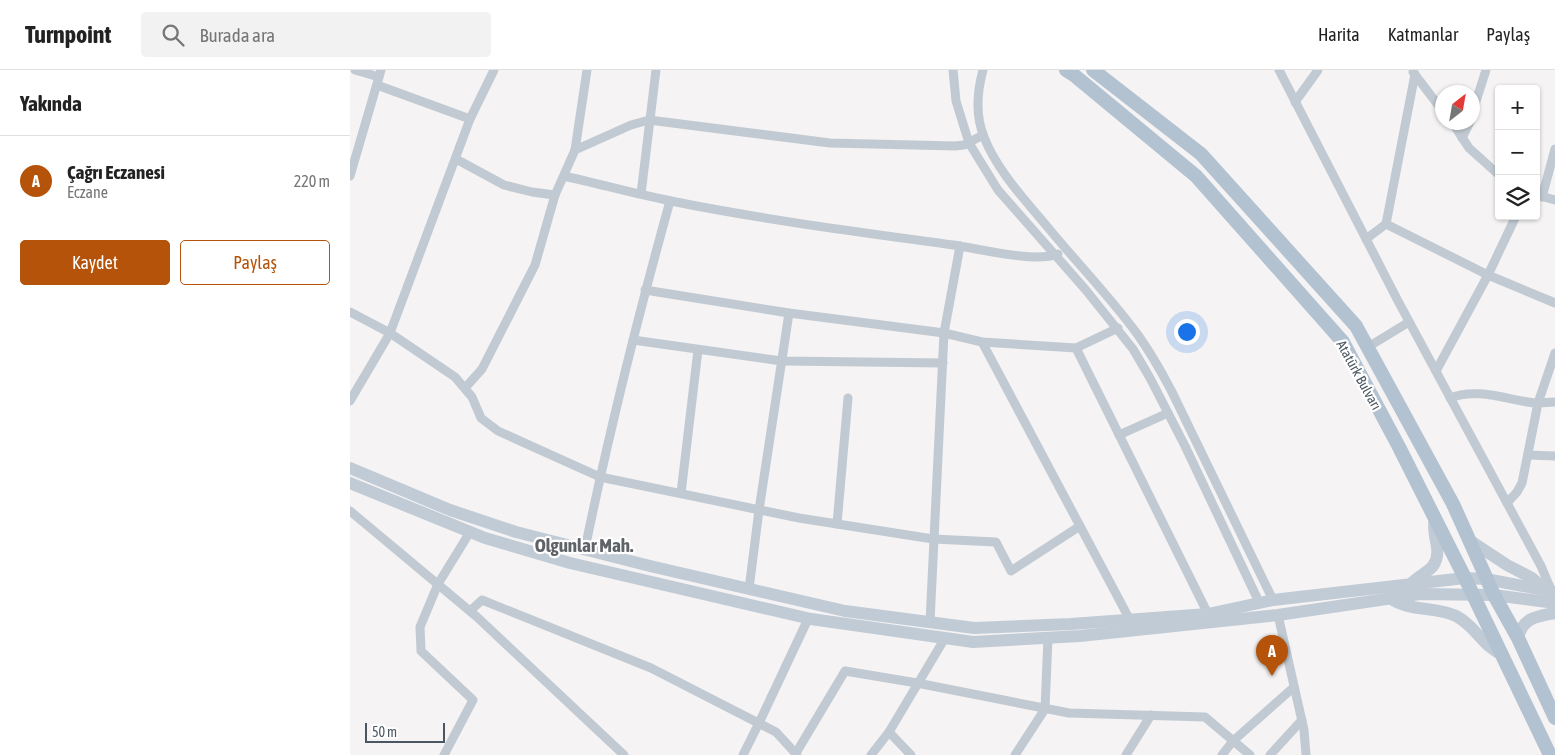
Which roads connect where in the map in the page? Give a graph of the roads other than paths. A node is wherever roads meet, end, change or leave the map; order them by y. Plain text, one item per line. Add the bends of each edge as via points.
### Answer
1 (355, 70) edge
2 (494, 70) edge
3 (587, 70) edge
4 (656, 70) edge
5 (953, 70) edge
6 (983, 70) edge
7 (1066, 70) edge
8 (1093, 70) edge
9 (1279, 70) edge
10 (1318, 70) edge
11 (1486, 70) edge
12 (1418, 74) edge
13 (379, 77) edge
14 (1480, 89) edge
15 (1435, 100) edge
16 (1296, 102) junction
17 (470, 119) junction
18 (649, 120) junction
19 (1457, 130) edge
20 (1466, 130) edge
21 (983, 135) junction
22 (1462, 138) junction
23 (969, 142) junction
24 (1555, 149) edge
25 (575, 150) junction
26 (456, 159) junction
27 (1495, 171) edge
28 (350, 176) edge
29 (564, 176) junction
30 (1540, 193) edge
31 (641, 194) junction
32 (555, 195) junction
33 (1540, 196) edge
34 (1555, 200) edge
35 (670, 201) junction
36 (1514, 220) edge
37 (1386, 224) junction
38 (1366, 239) junction
39 (960, 246) junction
40 (1067, 250) junction
41 (1055, 255) junction
42 (1488, 275) junction
43 (645, 290) junction
44 (1555, 303) edge
45 (350, 312) edge
46 (789, 313) junction
47 (1409, 322) junction
48 (1118, 328) junction
49 (390, 333) junction
50 (944, 333) junction
51 (633, 340) junction
52 (982, 342) junction
53 (1368, 347) junction
54 (1076, 348) junction
55 (698, 350) junction
56 (1555, 353) edge
57 (782, 361) junction
58 (943, 364) junction
59 (1436, 371) junction
60 (465, 388) junction
61 (848, 398) dead end
62 (1450, 398) junction
63 (350, 400) edge
64 (1555, 402) edge
65 (1538, 403) junction
66 (1168, 413) junction
67 (1119, 434) junction
68 (1528, 455) junction
69 (1555, 456) edge
70 (350, 468) edge
71 (600, 477) junction
72 (350, 483) edge
73 (681, 493) junction
74 (1507, 503) junction
75 (759, 510) junction
76 (350, 511) edge
77 (1435, 518) junction
78 (837, 524) junction
79 (1080, 526) junction
80 (470, 532) junction
81 (933, 539) junction
82 (1469, 540) junction
83 (585, 549) junction
84 (1465, 578) junction
85 (1486, 579) junction
86 (438, 584) junction
87 (1411, 584) junction
88 (749, 589) junction
89 (1473, 594) junction
90 (1552, 594) edge
91 (1494, 595) junction
92 (1390, 598) junction
93 (1273, 600) junction
94 (1259, 602) junction
95 (470, 611) junction
96 (1555, 613) edge
97 (1208, 614) junction
98 (1278, 615) junction
99 (808, 619) junction
100 (1130, 620) junction
101 (930, 622) junction
102 (945, 638) junction
103 (1048, 638) junction
104 (1518, 638) junction
105 (1503, 655) junction
106 (917, 683) junction
107 (1294, 687) junction
108 (1045, 709) junction
109 (1151, 715) junction
110 (1555, 718) edge
111 (1302, 720) junction
112 (759, 723) junction
113 (888, 732) junction
114 (1234, 741) junction
115 (796, 754) edge
116 (444, 755) edge
117 (624, 755) edge
118 (742, 755) edge
119 (871, 755) edge
120 (911, 755) edge
121 (1015, 755) edge
122 (1126, 755) edge
123 (1222, 755) edge
124 (1250, 755) edge
125 (1270, 755) edge
126 (1306, 755) edge
127 (1550, 755) edge

1 - 13 street
2 - 17 street
3 - 25 street
4 - 18 street
5 - 23 street via 956,101
6 - 21 street via 978,102
7 - 77 main road, Atatürk Bulvarı via 1196,176 1343,342
8 - 53 main road, Atatürk Bulvarı via 1201,154 1356,326
9 - 16 street
10 - 16 street
11 - 14 street
12 - 15 street
12 - 37 street
13 - 17 street
13 - 28 street
16 - 38 street
17 - 26 street
18 - 23 street via 830,143 955,146
18 - 25 street via 630,125
18 - 31 street
19 - 22 street
20 - 22 street
21 - 23 street
21 - 40 street via 1004,173
22 - 27 street
23 - 41 street via 998,190
24 - 30 street
25 - 29 street
26 - 32 street via 504,185
26 - 49 street
29 - 31 street
29 - 32 street
31 - 35 street
32 - 60 street via 535,265 482,370
33 - 34 street
35 - 39 street
35 - 43 street
36 - 42 street
37 - 38 street
37 - 42 street
38 - 47 street
39 - 41 street via 1034,258
39 - 50 street
40 - 41 street
40 - 93 street via 1121,314 1155,361
41 - 48 street
42 - 44 street
42 - 59 street
43 - 46 street
43 - 51 street
45 - 49 street
46 - 50 street
46 - 57 street
47 - 53 street
47 - 59 street
48 - 54 street
48 - 66 street
49 - 60 street
49 - 63 street
50 - 52 street
50 - 58 street
51 - 55 street
51 - 71 street
52 - 54 street
52 - 79 street
53 - 82 main road, Atatürk Bulvarı via 1453,504
54 - 67 street
55 - 57 street
55 - 73 street
56 - 65 street
57 - 58 street
57 - 75 street
58 - 81 street
59 - 62 street
60 - 71 street via 481,418 498,432
61 - 78 street
62 - 65 street via 1472,393
62 - 74 street
64 - 65 street
65 - 68 street
66 - 67 street
66 - 94 street
67 - 97 street
68 - 69 street
68 - 74 street via 1522,483
70 - 83 main road via 450,510 516,532
71 - 73 street
71 - 83 street
72 - 80 main road
73 - 75 street
74 - 90 street via 1541,566
75 - 78 street
75 - 88 street
76 - 86 street
77 - 84 main road, Atatürk Bulvarı
77 - 87 main road via 1433,528 1438,549 1435,562
78 - 81 street
79 - 81 street via 1011,571 996,542
79 - 100 street
80 - 86 street
80 - 99 main road via 570,563
81 - 101 street
82 - 85 main road, Atatürk Bulvarı
82 - 90 main road via 1532,578
83 - 88 main road
84 - 85 main road
84 - 87 main road
84 - 89 main road, Atatürk Bulvarı
85 - 90 main road
85 - 91 main road, Atatürk Bulvarı
86 - 95 street
86 - 116 street via 420,627 421,651 473,700
87 - 93 main road
88 - 101 main road via 845,610
89 - 91 main road
89 - 92 main road via 1420,594
89 - 105 main road, Atatürk Bulvarı
90 - 91 main road
91 - 104 main road, Atatürk Bulvarı
92 - 98 main road
92 - 105 main road via 1407,606 1459,617 1490,649
93 - 94 main road
94 - 97 main road
95 - 112 street via 482,600 652,668
95 - 117 street
96 - 104 main road via 1531,618 1522,626
97 - 100 main road
98 - 103 main road
98 - 107 street
99 - 102 main road
99 - 112 street
100 - 101 main road via 974,628
102 - 103 main road via 973,642
102 - 106 street
103 - 108 street
104 - 110 main road, Atatürk Bulvarı
105 - 127 main road, Atatürk Bulvarı
106 - 108 street
106 - 113 street
106 - 115 street via 845,671
107 - 111 street
107 - 114 street
108 - 109 street via 1069,713
108 - 121 street
109 - 114 street via 1206,717
109 - 122 street
111 - 125 street
111 - 126 street
112 - 115 street via 776,732
112 - 118 street
113 - 119 street
113 - 120 street
114 - 123 street
114 - 124 street

